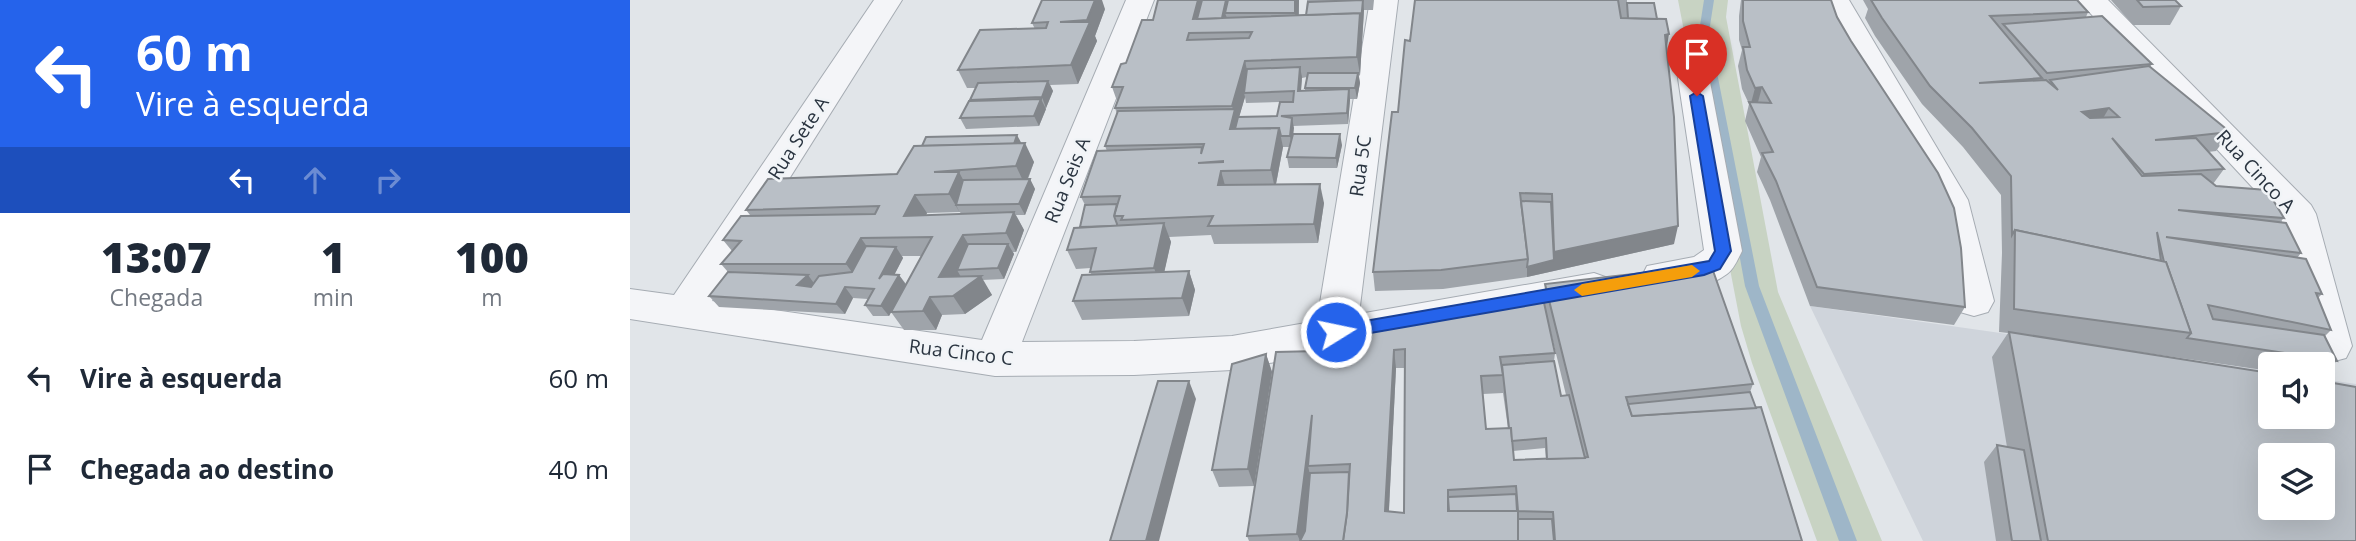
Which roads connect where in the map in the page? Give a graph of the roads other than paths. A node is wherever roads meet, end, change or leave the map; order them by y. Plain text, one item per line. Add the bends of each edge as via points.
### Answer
1 (888, 0) edge
2 (1140, 0) edge
3 (1384, 0) edge
4 (1835, 0) edge
5 (2092, 0) edge
6 (1688, 45) dead end
7 (1974, 301) dead end
8 (630, 304) edge
9 (685, 311) junction
10 (1336, 332) junction
11 (2331, 346) edge
12 (995, 359) junction

1 - 9 street, Rua Sete A
2 - 12 street, Rua Seis A
3 - 10 street, Rua 5C
4 - 7 street via 1950,200
5 - 11 street, Rua Cinco A via 2298,214
6 - 10 street, Rua Cinco C via 1723,251 1714,265
8 - 9 street, Rua Cinco C
9 - 12 street, Rua Cinco C
10 - 12 street, Rua Cinco C via 1232,353

